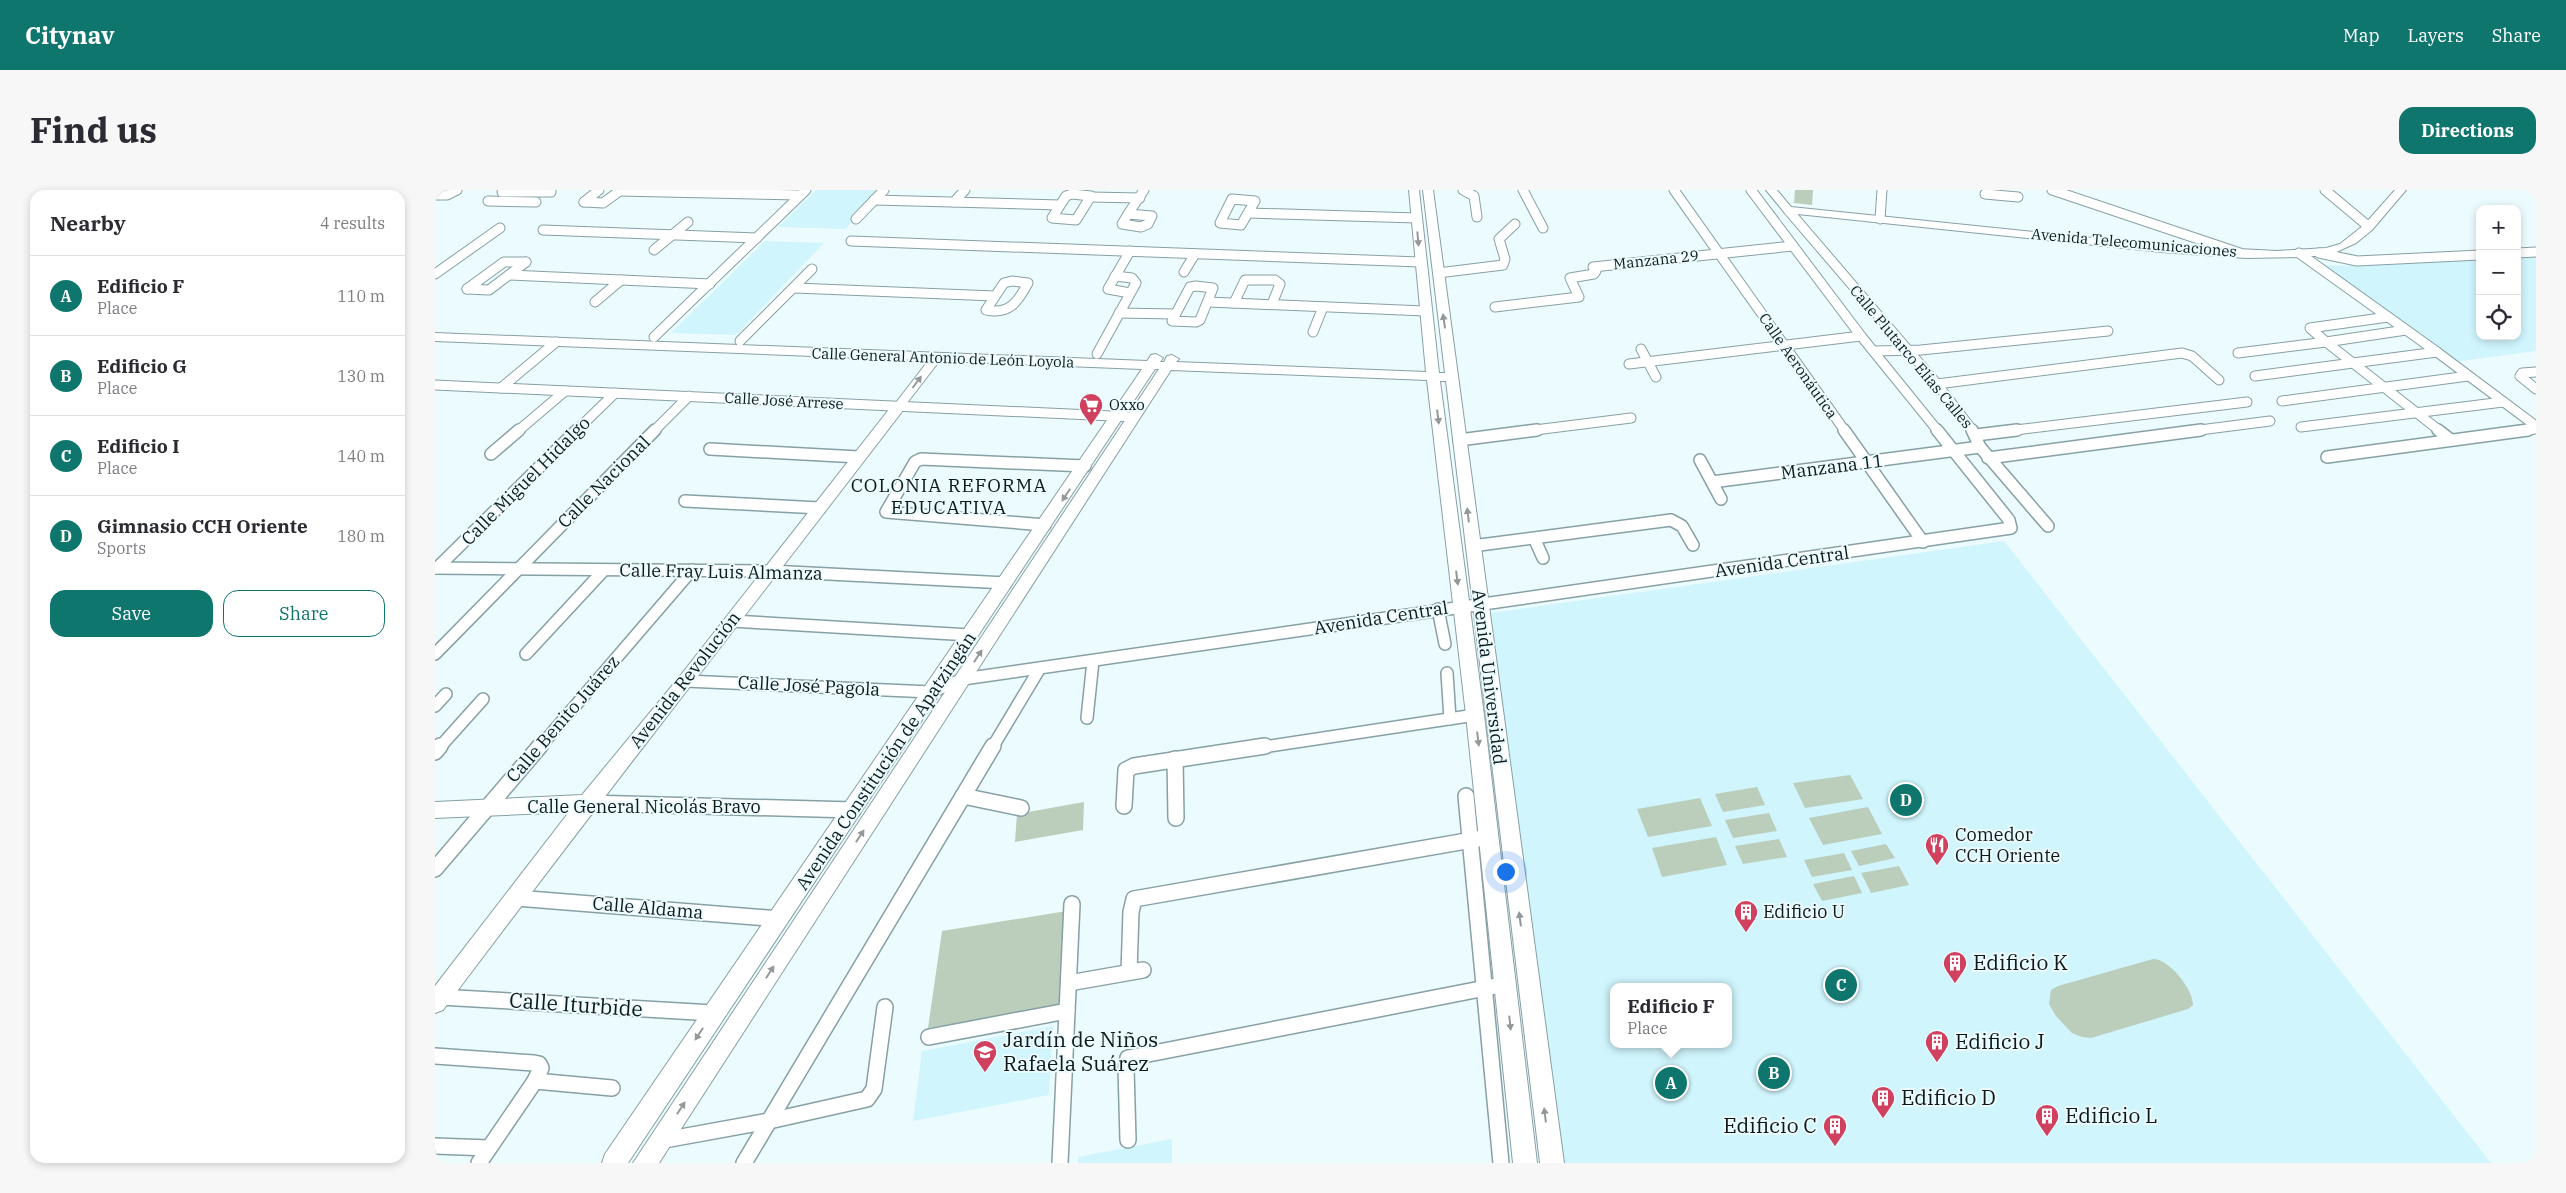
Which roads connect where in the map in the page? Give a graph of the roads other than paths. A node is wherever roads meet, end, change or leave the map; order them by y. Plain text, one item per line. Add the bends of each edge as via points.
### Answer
1 (457, 190) edge
2 (599, 190) edge
3 (620, 190) edge
4 (884, 190) edge
5 (965, 190) edge
6 (1414, 190) edge
7 (1428, 190) edge
8 (1463, 190) edge
9 (1523, 190) edge
10 (1674, 190) edge
11 (1751, 190) edge
12 (1768, 190) edge
13 (1882, 190) edge
14 (2006, 190) edge
15 (2052, 190) edge
16 (2325, 190) edge
17 (2401, 190) edge
18 (503, 191) edge
19 (551, 192) dead end
20 (724, 192) edge
21 (525, 193) junction
22 (803, 193) edge
23 (1142, 194) edge
24 (1985, 194) dead end
25 (435, 195) edge
26 (2017, 196) edge
27 (1090, 197) junction
28 (874, 200) junction
29 (513, 202) junction
30 (536, 202) dead end
31 (954, 202) junction
32 (1060, 206) junction
33 (1788, 210) junction
34 (1249, 213) junction
35 (1128, 214) dead end
36 (1477, 217) dead end
37 (1417, 218) junction
38 (1880, 219) junction
39 (856, 220) dead end
40 (689, 222) dead end
41 (1515, 224) dead end
42 (2368, 226) junction
43 (500, 228) dead end
44 (1543, 228) dead end
45 (543, 230) dead end
46 (671, 236) junction
47 (757, 238) junction
48 (851, 241) dead end
49 (1793, 246) junction
50 (654, 250) dead end
51 (1130, 251) junction
52 (2536, 252) edge
53 (2240, 253) junction
54 (2299, 253) junction
55 (2319, 253) junction
56 (2521, 253) edge
57 (1195, 254) junction
58 (1718, 254) junction
59 (2476, 255) edge
60 (1421, 262) junction
61 (812, 270) dead end
62 (1184, 272) dead end
63 (1438, 273) junction
64 (435, 274) edge
65 (510, 275) junction
66 (1115, 276) junction
67 (621, 280) junction
68 (710, 284) junction
69 (795, 288) junction
70 (1131, 293) junction
71 (995, 296) junction
72 (595, 302) dead end
73 (1209, 302) junction
74 (1234, 303) junction
75 (1272, 304) junction
76 (1323, 307) junction
77 (1495, 307) dead end
78 (1425, 311) junction
79 (1119, 313) junction
80 (1174, 314) junction
81 (2389, 317) junction
82 (435, 328) edge
83 (2406, 330) junction
84 (2108, 331) dead end
85 (1313, 332) dead end
86 (1861, 336) junction
87 (435, 337) edge
88 (654, 337) junction
89 (740, 341) junction
90 (556, 342) junction
91 (2326, 342) junction
92 (1783, 346) junction
93 (1641, 349) dead end
94 (1907, 350) junction
95 (1873, 352) junction
96 (2437, 352) junction
97 (2238, 353) dead end
98 (1097, 354) junction
99 (936, 358) junction
100 (1161, 362) junction
101 (1647, 362) junction
102 (1629, 364) dead end
103 (2353, 364) junction
104 (2536, 372) edge
105 (1442, 373) junction
106 (2255, 376) dead end
107 (2468, 376) junction
108 (1655, 377) dead end
109 (2219, 380) dead end
110 (1937, 384) junction
111 (435, 385) edge
112 (2383, 387) junction
113 (501, 388) junction
114 (2536, 389) edge
115 (565, 391) junction
116 (615, 393) junction
117 (689, 396) junction
118 (2283, 401) dead end
119 (2247, 402) dead end
120 (2503, 402) junction
121 (899, 406) junction
122 (2417, 413) junction
123 (1126, 417) junction
124 (1631, 418) dead end
125 (2270, 421) dead end
126 (2301, 428) dead end
127 (2536, 428) edge
128 (1976, 435) junction
129 (1459, 440) junction
130 (2451, 440) junction
131 (1980, 447) junction
132 (710, 449) dead end
133 (1952, 451) junction
134 (491, 454) dead end
135 (859, 457) junction
136 (2327, 457) dead end
137 (1989, 458) junction
138 (1700, 460) dead end
139 (1866, 462) junction
140 (1085, 466) junction
141 (1712, 482) junction
142 (1721, 499) dead end
143 (685, 501) dead end
144 (820, 508) junction
145 (1045, 525) junction
146 (2048, 526) dead end
147 (2011, 528) joint
148 (1535, 540) junction
149 (1923, 542) junction
150 (1693, 545) dead end
151 (1472, 546) junction
152 (1543, 558) dead end
153 (436, 568) edge
154 (519, 569) junction
155 (604, 570) junction
156 (692, 570) junction
157 (770, 571) junction
158 (1006, 582) junction
159 (1479, 604) junction
160 (1460, 606) junction
161 (1438, 609) junction
162 (732, 621) junction
163 (970, 635) junction
164 (1445, 644) dead end
165 (435, 654) edge
166 (526, 654) dead end
167 (1093, 661) junction
168 (1039, 668) junction
169 (1447, 673) dead end
170 (963, 679) junction
171 (686, 681) junction
172 (931, 692) junction
173 (446, 694) dead end
174 (483, 699) dead end
175 (435, 706) edge
176 (1475, 715) junction
177 (1087, 718) dead end
178 (1450, 719) junction
179 (435, 752) edge
180 (1175, 759) junction
181 (963, 796) junction
182 (1466, 796) dead end
183 (587, 804) junction
184 (1124, 806) dead end
185 (486, 808) junction
186 (1021, 808) dead end
187 (435, 810) edge
188 (853, 810) junction
189 (1176, 818) dead end
190 (1489, 837) junction
191 (1469, 840) junction
192 (435, 869) edge
193 (516, 898) junction
194 (1072, 904) dead end
195 (779, 919) junction
196 (1524, 951) junction
197 (1501, 954) junction
198 (1069, 983) junction
199 (1506, 984) junction
200 (1484, 989) junction
201 (437, 1000) edge
202 (885, 1007) dead end
203 (1067, 1011) junction
204 (713, 1013) junction
205 (929, 1037) dead end
206 (435, 1056) edge
207 (535, 1081) junction
208 (612, 1088) dead end
209 (769, 1121) junction
210 (659, 1140) junction
211 (1128, 1140) dead end
212 (435, 1146) edge
213 (489, 1148) junction
214 (479, 1163) edge
215 (614, 1163) edge
216 (645, 1163) edge
217 (744, 1163) edge
218 (1060, 1163) edge
219 (1501, 1163) edge
220 (1525, 1163) edge
221 (1552, 1163) edge

1 - 25 street via 447,196
2 - 3 street via 584,202 603,203
3 - 20 street
4 - 28 street
5 - 31 street
6 - 37 street, Avenida Universidad
7 - 63 street, Avenida Universidad
8 - 36 street via 1473,196
9 - 44 street
10 - 58 street, Calle Aeronáutica
11 - 49 street, Calle Plutarco Elías Calles
12 - 33 street, Calle Plutarco Elías Calles
13 - 38 street
14 - 26 street
15 - 53 street
16 - 42 street
17 - 42 street
18 - 21 street
18 - 29 street via 488,201
19 - 21 street
20 - 22 street
21 - 29 street
22 - 47 street
23 - 27 street
23 - 35 street
24 - 26 street
27 - 32 street via 1087,194 1068,195
27 - 32 street via 1076,220 1052,218
28 - 31 street
28 - 39 street
29 - 30 street
31 - 32 street
33 - 38 street, Avenida Telecomunicaciones
33 - 94 street, Calle Plutarco Elías Calles
34 - 34 street via 1241,225 1220,223 1232,199 1255,201
34 - 37 street
37 -> 60 street, Avenida Universidad
38 - 53 street, Avenida Telecomunicaciones via 2143,247
40 - 46 street
41 - 63 street via 1498,237 1505,259 1503,265
42 - 55 street via 2343,247
43 - 64 street
45 - 46 street
46 - 47 street
46 - 50 street
47 - 68 street
48 - 51 street
49 - 58 street, Manzana 29
49 - 86 street, Calle Plutarco Elías Calles
51 - 57 street
51 - 66 street
52 - 56 street
53 - 54 street, Avenida Telecomunicaciones
54 - 55 street, Avenida Telecomunicaciones
54 - 81 street
55 - 59 street, Avenida Telecomunicaciones via 2357,261
57 - 60 street
57 - 62 street
58 - 77 street, Manzana 29 via 1593,267 1594,274 1570,278 1579,297
58 - 92 street, Calle Aeronáutica
60 - 78 street, Avenida Universidad
61 - 69 street
105 -> 63 street, Avenida Universidad
65 - 65 street via 487,291 467,289 504,262 526,262
65 - 67 street
66 - 70 street via 1134,279 1136,283
66 - 70 street via 1108,290
67 - 68 street
67 - 72 street
68 - 88 street
69 - 71 street
69 - 89 street
70 - 79 street
71 - 71 street via 1008,282 1028,282 1007,312 986,310
73 - 74 street
73 - 80 street via 1198,322 1172,321
73 - 80 street via 1212,287 1191,286
74 - 75 street
74 - 75 street via 1245,280 1275,280 1280,284
75 - 76 street
76 - 78 street
76 - 85 street
78 - 105 street, Avenida Universidad
79 - 80 street
79 - 98 street
81 - 83 street
81 - 91 street via 2310,328
82 - 88 street, Calle General Antonio de León Loyola
83 - 91 street
83 - 96 street
84 - 94 street
86 - 92 street
86 - 95 street, Calle Plutarco Elías Calles
87 - 90 street, Calle General Antonio de León Loyola
88 - 89 street, Calle General Antonio de León Loyola
89 - 98 street, Calle General Antonio de León Loyola
90 - 99 street, Calle General Antonio de León Loyola
90 - 113 street
91 - 97 street
91 - 103 street
92 - 101 street
92 - 139 street, Calle Aeronáutica
93 - 101 street
94 - 95 street
94 - 110 street, Calle Plutarco Elías Calles
95 - 133 street, Calle Plutarco Elías Calles
96 - 103 street
96 - 107 street
98 - 100 street, Calle General Antonio de León Loyola
99 - 100 street, Calle General Antonio de León Loyola
121 -> 99 street, Avenida Revolución
100 - 105 street, Calle General Antonio de León Loyola
100 - 123 street, Avenida Constitución de Apatzingán
101 - 102 street
101 - 108 street
103 - 106 street
103 - 112 street
104 - 114 street via 2520,376
105 - 129 street, Avenida Universidad
105 -> 160 street, Avenida Universidad
107 - 112 street
107 - 120 street
109 - 110 street via 2192,356 2182,354
110 - 128 street, Calle Plutarco Elías Calles
111 - 113 street, Calle José Arrese
112 - 118 street
112 - 122 street
113 - 115 street, Calle José Arrese
115 - 116 street, Calle José Arrese
115 - 134 street
116 - 117 street, Calle José Arrese
116 - 153 street, Calle Miguel Hidalgo
117 - 121 street, Calle José Arrese
117 - 154 street, Calle Nacional
119 - 128 street
120 - 122 street
120 - 127 street
121 - 123 street, Calle José Arrese
121 - 135 street, Avenida Revolución
122 - 126 street
122 - 130 street
123 - 140 street, Avenida Constitución de Apatzingán
170 -> 123 street, Avenida Constitución de Apatzingán
124 - 129 street
125 - 137 street
127 - 130 street
128 - 131 street, Calle Plutarco Elías Calles
151 -> 129 street, Avenida Universidad
130 - 136 street
131 - 133 street, Manzana 11
131 - 137 street, Calle Plutarco Elías Calles
132 - 135 street
133 - 139 street, Manzana 11
133 - 147 street, Calle Plutarco Elías Calles via 2009,520
135 - 144 street, Avenida Revolución
137 - 146 street, Calle Plutarco Elías Calles
138 - 141 street
139 - 141 street, Manzana 11
139 - 149 street, Calle Aeronáutica
140 -> 145 street, Avenida Constitución de Apatzingán
140 - 145 street via 921,459 915,462 886,512
141 - 142 street
143 - 144 street
144 - 157 street, Avenida Revolución
145 - 158 street, Avenida Constitución de Apatzingán
147 - 149 street, Avenida Central
148 - 150 street via 1671,520 1682,526
148 - 151 street
148 - 152 street
149 - 159 street, Avenida Central
151 - 159 street, Avenida Universidad
153 - 154 street, Calle Fray Luis Almanza
154 - 155 street, Calle Fray Luis Almanza
154 - 165 street, Calle Nacional
155 - 156 street, Calle Fray Luis Almanza
155 - 166 street
156 - 157 street, Calle Fray Luis Almanza
156 - 185 street, Calle Benito Juárez
157 - 158 street, Calle Fray Luis Almanza
157 - 162 street, Avenida Revolución
158 - 163 street, Avenida Constitución de Apatzingán
159 - 160 street, Avenida Central
196 -> 159 street, Avenida Universidad
160 - 161 street, Avenida Central
160 - 176 street, Avenida Universidad
161 - 164 street
161 - 167 street, Avenida Central
162 - 163 street
162 - 171 street, Avenida Revolución
163 - 172 street, Avenida Constitución de Apatzingán
167 - 168 street, Avenida Central
167 - 177 street
168 - 170 street, Avenida Central
168 - 181 street
169 - 178 street
170 - 172 street, Avenida Central
210 -> 170 street, Avenida Constitución de Apatzingán
171 - 172 street, Calle José Pagola
171 - 183 street, Avenida Revolución
172 - 188 street, Avenida Constitución de Apatzingán
173 - 175 street
174 - 179 street
176 - 178 street
176 -> 190 street, Avenida Universidad
178 - 180 street
180 - 184 street via 1129,767 1125,774
180 - 189 street
181 - 186 street
181 - 209 street
182 - 191 street
183 - 185 street, Calle General Nicolás Bravo
183 - 188 street, Calle General Nicolás Bravo
183 - 193 street, Avenida Revolución
185 - 187 street, Calle General Nicolás Bravo
185 - 192 street, Calle Benito Juárez
188 - 195 street, Avenida Constitución de Apatzingán
190 - 191 street
190 - 197 street, Avenida Universidad
191 - 198 street via 1134,899 1131,912 1136,971
191 - 200 street
193 - 195 street, Calle Aldama
193 - 201 street, Avenida Revolución
194 - 198 street
195 - 204 street, Avenida Constitución de Apatzingán
196 - 197 street
221 -> 196 street, Avenida Universidad
197 - 199 street, Avenida Universidad
198 - 203 street
199 - 200 street
199 -> 220 street, Avenida Universidad
200 - 211 street via 1127,1058
200 - 219 street
201 - 204 street, Calle Iturbide
202 - 209 street via 872,1095 861,1102
203 - 205 street
203 - 218 street
204 -> 215 street, Avenida Constitución de Apatzingán
206 - 207 street via 539,1064 541,1068
207 - 208 street
207 - 213 street
209 - 210 street
209 - 217 street
210 - 216 street, Avenida Constitución de Apatzingán
212 - 213 street
213 - 214 street

